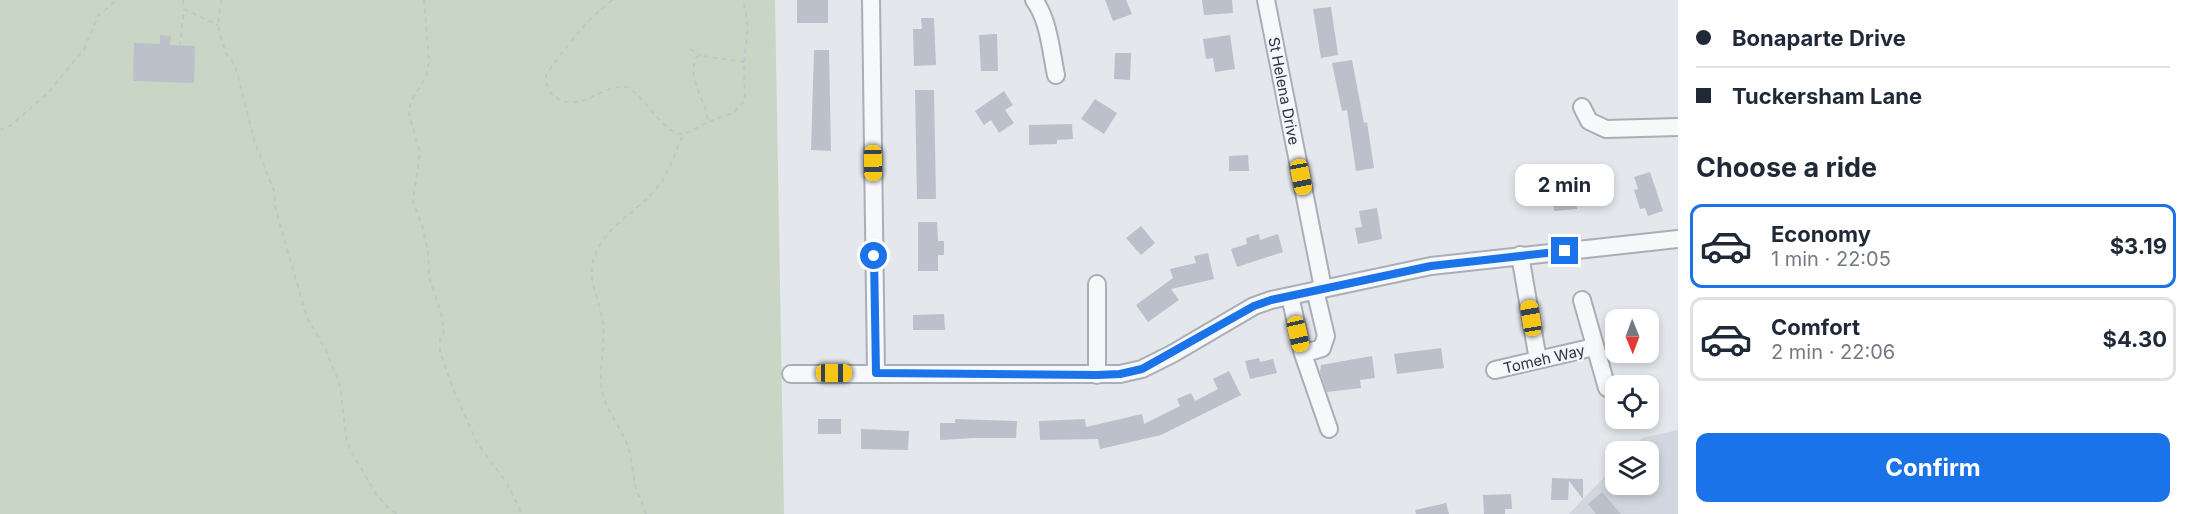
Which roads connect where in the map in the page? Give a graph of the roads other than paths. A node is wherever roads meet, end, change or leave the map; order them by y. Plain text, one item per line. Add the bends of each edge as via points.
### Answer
1 (871, 0) edge
2 (1034, 0) edge
3 (1266, 0) edge
4 (1056, 75) dead end
5 (1582, 107) dead end
6 (1678, 127) edge
7 (1678, 239) edge
8 (1520, 255) junction
9 (1097, 284) dead end
10 (1319, 289) junction
11 (1290, 296) junction
12 (1582, 300) dead end
13 (1594, 347) junction
14 (1303, 354) junction
15 (1538, 360) junction
16 (1495, 370) dead end
17 (876, 373) junction
18 (791, 374) dead end
19 (1097, 375) junction
20 (1605, 382) edge
21 (1329, 429) dead end

1 - 17 street
2 - 4 street via 1046,27
3 - 10 street, St Helena Drive
5 - 6 street via 1589,121 1606,129
7 - 8 street
8 - 10 street via 1431,266
8 - 15 street
9 - 19 street
10 - 11 street
10 - 14 street, St Helena Drive via 1326,336 1322,348
11 - 14 street
11 - 19 street via 1254,306 1142,369
12 - 13 street
13 - 15 street, Tomeh Way
13 - 20 street
14 - 21 street
15 - 16 street, Tomeh Way
17 - 18 street
17 - 19 street

